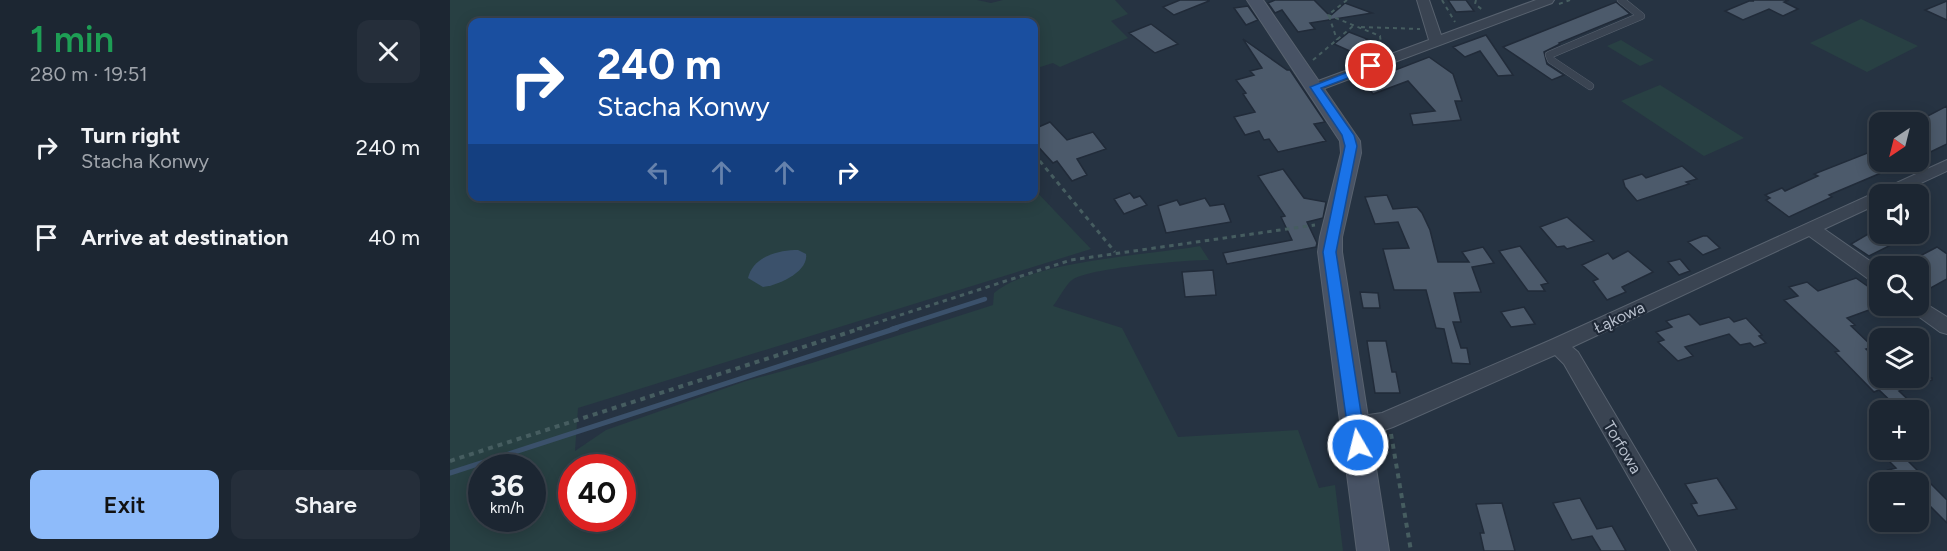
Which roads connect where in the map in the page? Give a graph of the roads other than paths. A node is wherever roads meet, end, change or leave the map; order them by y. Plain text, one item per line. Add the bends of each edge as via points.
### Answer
1 (1255, 0) edge
2 (1423, 0) edge
3 (1548, 0) edge
4 (1621, 0) edge
5 (1428, 25) junction
6 (1464, 31) junction
7 (1436, 42) junction
8 (1590, 86) dead end
9 (1315, 87) junction
10 (1947, 165) edge
11 (1905, 184) edge
12 (1869, 200) edge
13 (1810, 228) junction
14 (1869, 270) edge
15 (1929, 314) edge
16 (1947, 327) edge
17 (1558, 345) junction
18 (1355, 424) junction
19 (1373, 551) edge
20 (1684, 551) edge

1 - 9 street
2 - 5 street
3 - 6 street
4 - 8 lane via 1641,16 1549,55
5 - 6 street
5 - 7 street
6 - 7 street
7 - 9 street
9 - 18 street via 1348,135 1351,146 1330,252
10 - 11 street, Łąkowa
12 - 13 street, Łąkowa
13 - 14 street
13 - 17 street, Łąkowa
15 - 16 street
17 - 18 street, Łąkowa via 1386,421
17 - 20 street, Torfowa via 1571,358
18 - 19 street

